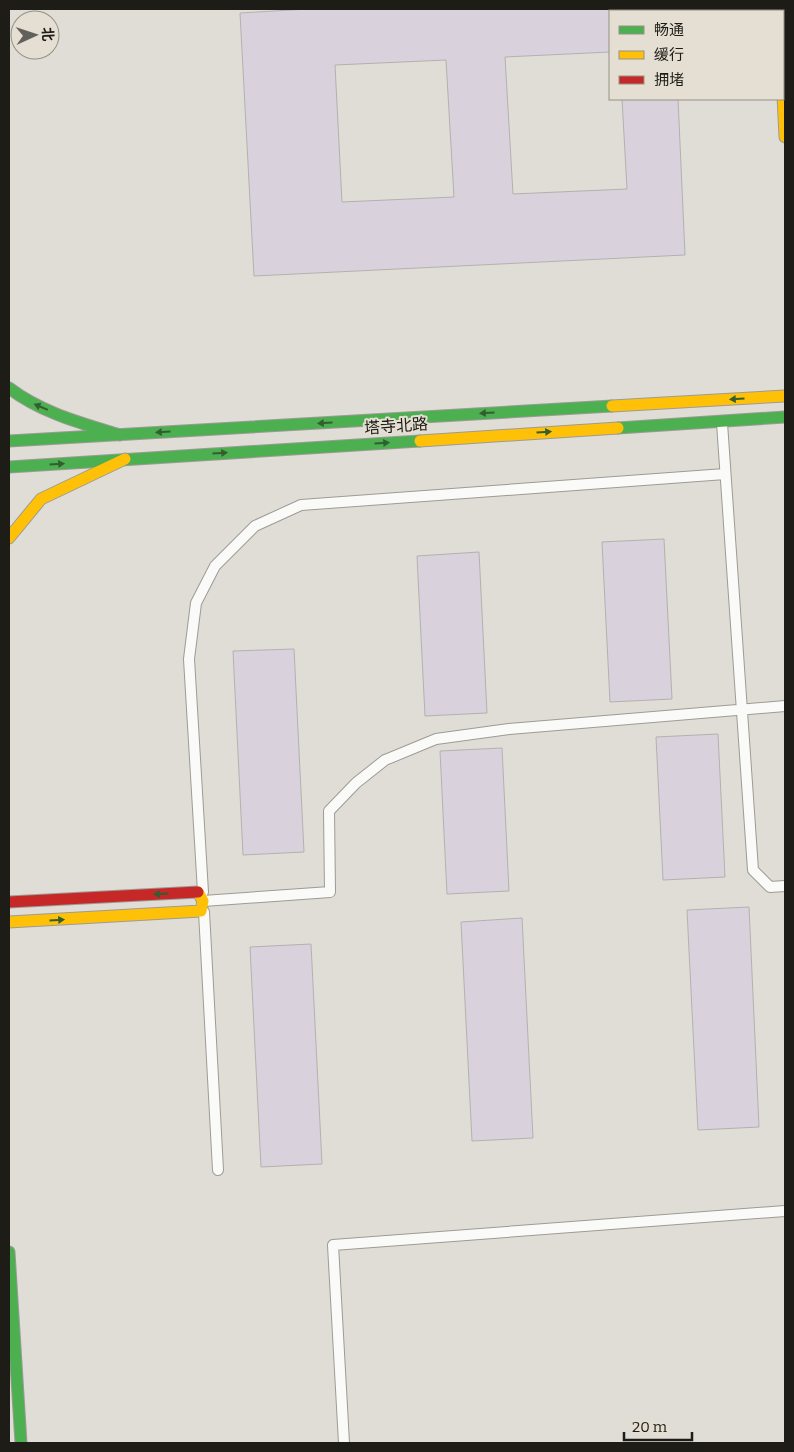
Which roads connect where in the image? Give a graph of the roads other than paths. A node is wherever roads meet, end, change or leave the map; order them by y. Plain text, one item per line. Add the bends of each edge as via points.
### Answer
1 (783, 100) edge
2 (785, 137) edge
3 (9, 388) edge
4 (785, 396) edge
5 (785, 417) edge
6 (722, 421) junction
7 (120, 435) junction
8 (9, 441) edge
9 (125, 460) junction
10 (9, 467) edge
11 (725, 474) junction
12 (9, 538) edge
13 (785, 706) edge
14 (742, 709) junction
15 (785, 886) edge
16 (203, 901) junction
17 (9, 902) edge
18 (9, 922) edge
19 (218, 1170) dead end
20 (785, 1211) edge
21 (9, 1252) edge
22 (21, 1443) edge
23 (344, 1443) edge

1 - 2 main road
7 -> 3 main road via 64,417 20,398
4 -> 7 main road, 塔寺北路
5 - 6 main road, 塔寺北路
9 -> 6 main road, 塔寺北路
6 - 11 lane
7 - 8 main road, 塔寺北路
10 -> 9 main road, 塔寺北路
9 - 12 main road via 41,499
11 - 14 lane
11 - 16 lane via 301,505 255,526 215,566 196,603 189,659
13 - 14 lane
14 - 15 lane via 754,870 770,887
14 - 16 lane via 509,729 436,739 385,760 356,783 329,811 330,892
16 -> 17 main road via 199,892
18 -> 16 main road via 202,912
16 - 19 lane
20 - 23 lane via 333,1245
21 - 22 main road

